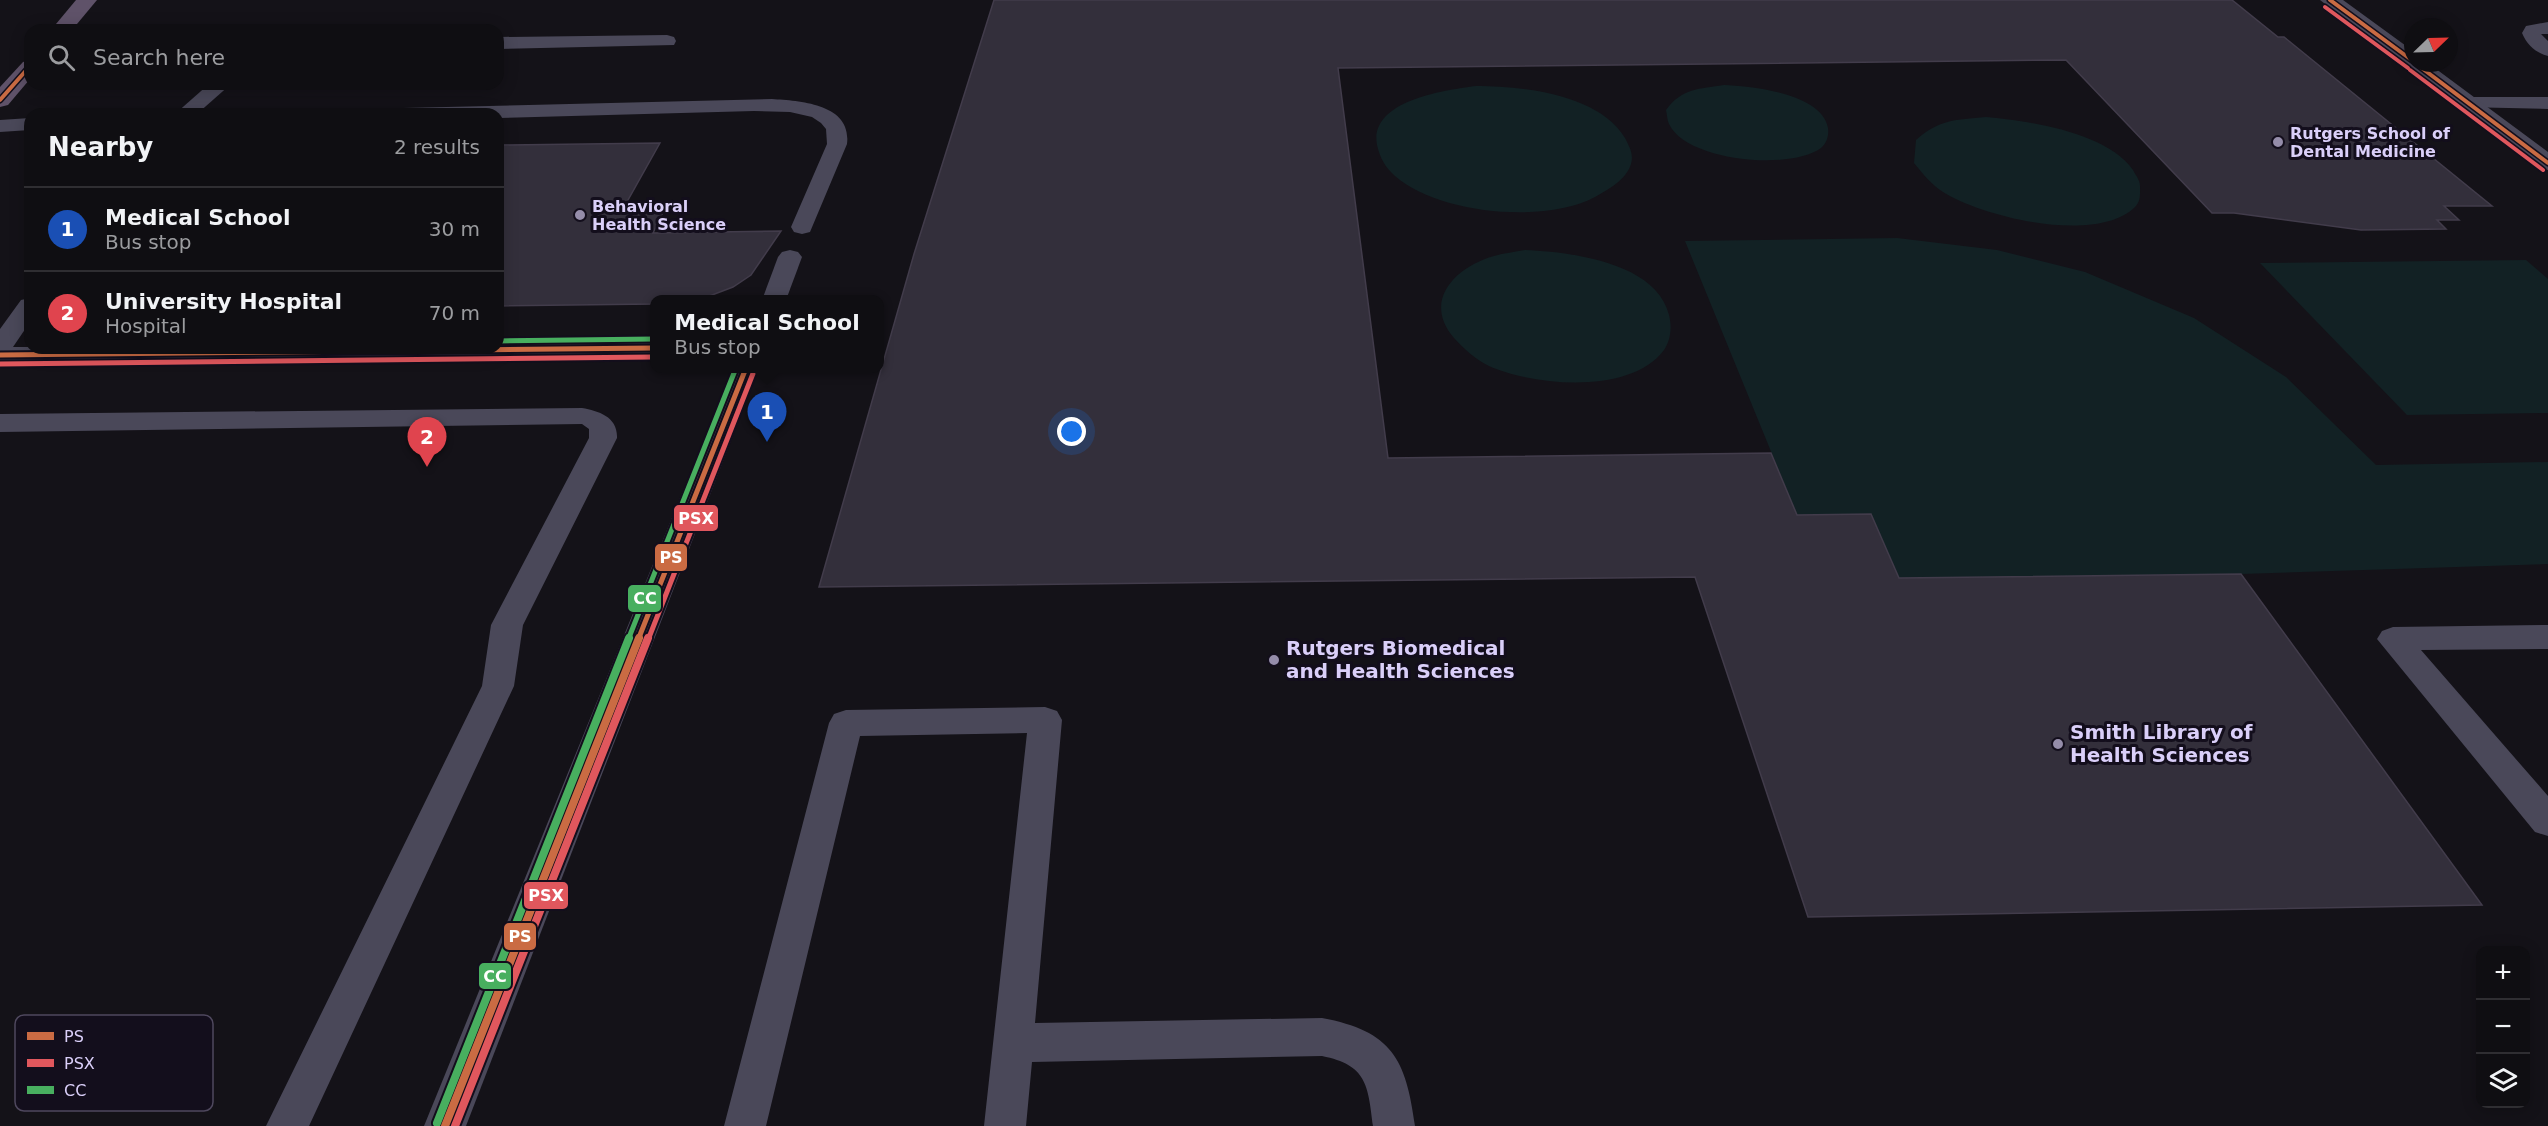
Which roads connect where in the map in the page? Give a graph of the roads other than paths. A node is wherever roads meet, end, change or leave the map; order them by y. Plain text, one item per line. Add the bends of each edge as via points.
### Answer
1 (87, 0) edge
2 (2330, 0) edge
3 (66, 24) edge
4 (2548, 28) edge
5 (667, 40) dead end
6 (504, 43) edge
7 (2548, 50) edge
8 (2404, 55) edge
9 (2428, 72) edge
10 (24, 73) edge
11 (214, 90) edge
12 (0, 100) edge
13 (2470, 103) junction
14 (2548, 103) edge
15 (192, 108) edge
16 (504, 112) edge
17 (2489, 119) junction
18 (2548, 119) edge
19 (24, 124) edge
20 (0, 126) edge
21 (2548, 163) edge
22 (802, 227) dead end
23 (790, 257) dead end
24 (776, 295) edge
25 (24, 313) edge
26 (0, 347) edge
27 (650, 348) edge
28 (504, 350) edge
29 (93, 354) edge
30 (0, 355) edge
31 (744, 373) edge
32 (0, 423) edge
33 (2548, 637) edge
34 (2548, 821) edge
35 (1014, 1043) junction
36 (287, 1126) edge
37 (445, 1126) edge
38 (745, 1126) edge
39 (1005, 1126) edge
40 (1394, 1126) edge

1 - 3 main road
2 - 8 street
4 - 7 lane via 2533,30 2531,36
5 - 6 lane
9 - 13 street
10 - 12 main road
11 - 15 lane
13 - 14 lane
13 - 17 street
16 - 22 lane via 744,106 806,109 827,117 837,126 837,144
17 - 18 lane
17 - 21 street
19 - 20 lane
23 - 24 lane
25 - 26 lane
27 - 28 lane
29 - 30 lane
31 - 37 lane
32 - 36 lane via 582,416 601,424 604,431 507,625 498,686
33 - 34 lane via 2393,639
35 - 38 lane via 1045,720 846,723
35 - 39 lane
35 - 40 lane via 1337,1039 1363,1050 1384,1073

